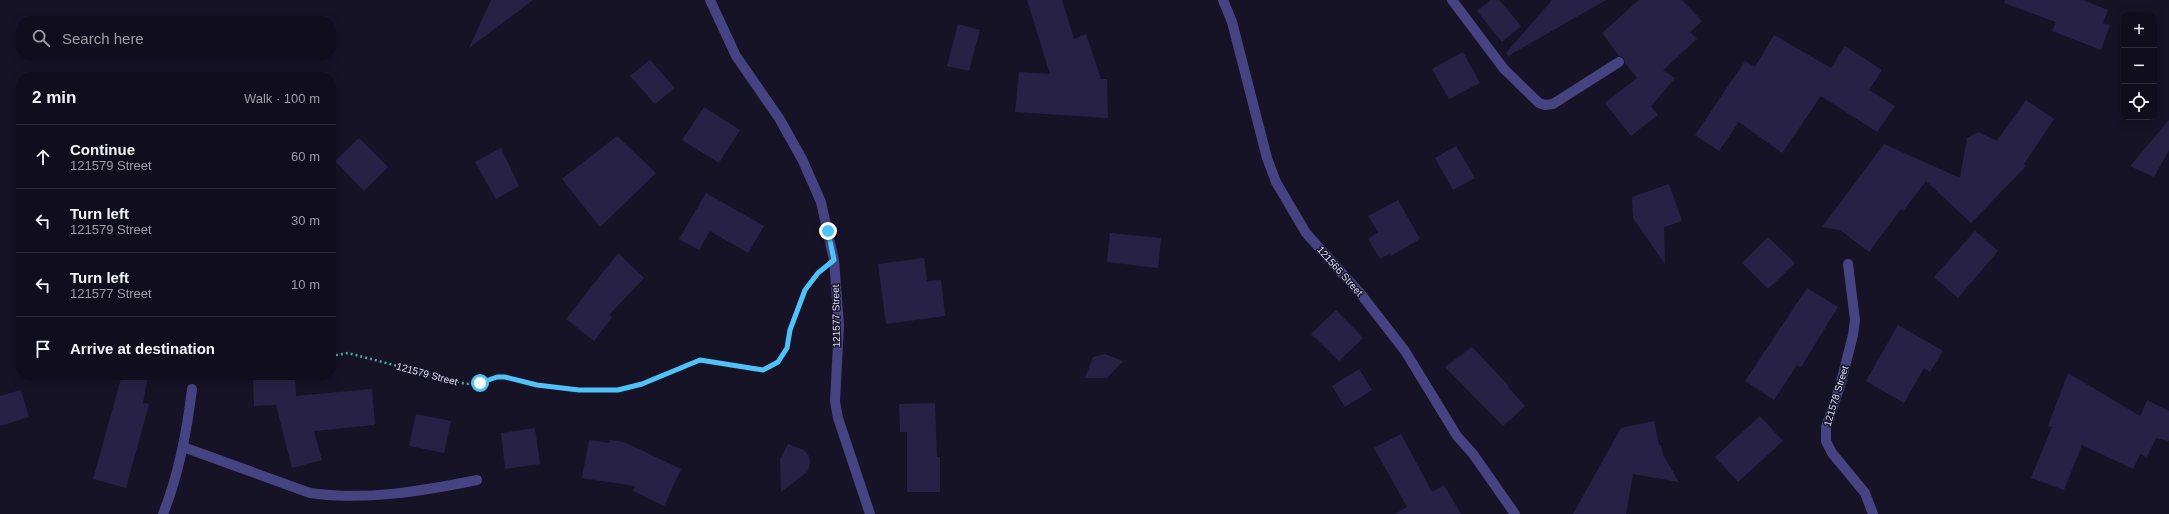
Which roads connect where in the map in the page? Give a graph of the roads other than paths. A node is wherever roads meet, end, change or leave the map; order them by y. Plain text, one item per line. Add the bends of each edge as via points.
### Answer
1 (710, 0) edge
2 (1223, 0) edge
3 (1452, 0) edge
4 (1619, 62) dead end
5 (1848, 264) dead end
6 (192, 389) dead end
7 (183, 447) junction
8 (477, 480) dead end
9 (163, 514) edge
10 (870, 514) edge
11 (1515, 514) edge
12 (1873, 514) edge

1 - 10 street, 121577 Street via 736,56 779,118 821,202 834,260 838,325 835,401 842,435
2 - 11 street, 121566 Street via 1232,22 1267,158 1276,182 1306,233 1360,293 1405,351 1457,436 1478,460
3 - 4 street via 1504,69 1539,103 1554,104
5 - 12 street, 121578 Street via 1854,320 1853,335 1826,427 1826,441 1832,453 1865,493
6 - 7 street
7 - 8 street via 310,493 330,496 427,491
7 - 9 street

